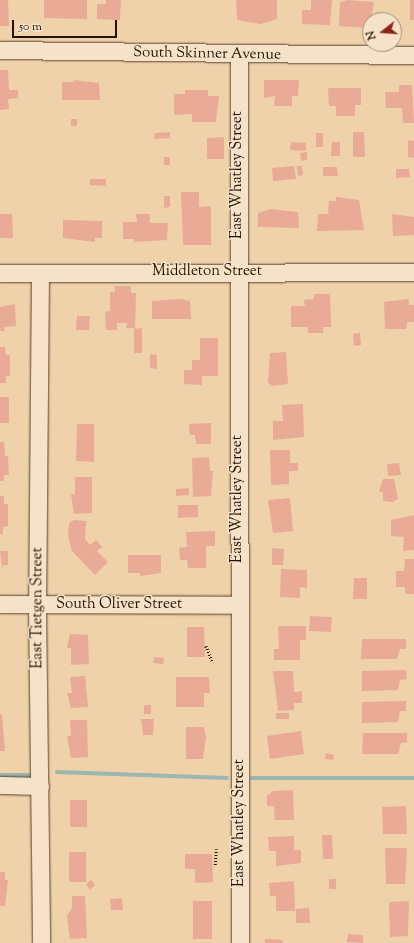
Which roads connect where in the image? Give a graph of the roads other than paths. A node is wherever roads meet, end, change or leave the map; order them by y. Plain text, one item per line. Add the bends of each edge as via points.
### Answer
1 (0, 50) edge
2 (239, 55) junction
3 (414, 55) edge
4 (237, 271) junction
5 (414, 272) edge
6 (0, 273) edge
7 (40, 273) junction
8 (0, 604) edge
9 (239, 605) junction
10 (37, 606) junction
11 (0, 785) edge
12 (40, 786) junction
13 (41, 943) edge
14 (240, 943) edge

1 - 2 street, South Skinner Avenue
2 - 3 street, South Skinner Avenue
2 - 4 street, East Whatley Street
4 - 5 street, Middleton Street
4 - 7 street, Middleton Street
4 - 9 street, East Whatley Street
6 - 7 street, Middleton Street
7 - 10 street, East Tietgen Street
8 - 10 street, South Oliver Street
9 - 10 street, South Oliver Street
9 - 14 street, East Whatley Street
10 - 12 street, East Tietgen Street
11 - 12 street
12 - 13 street, East Tietgen Street

